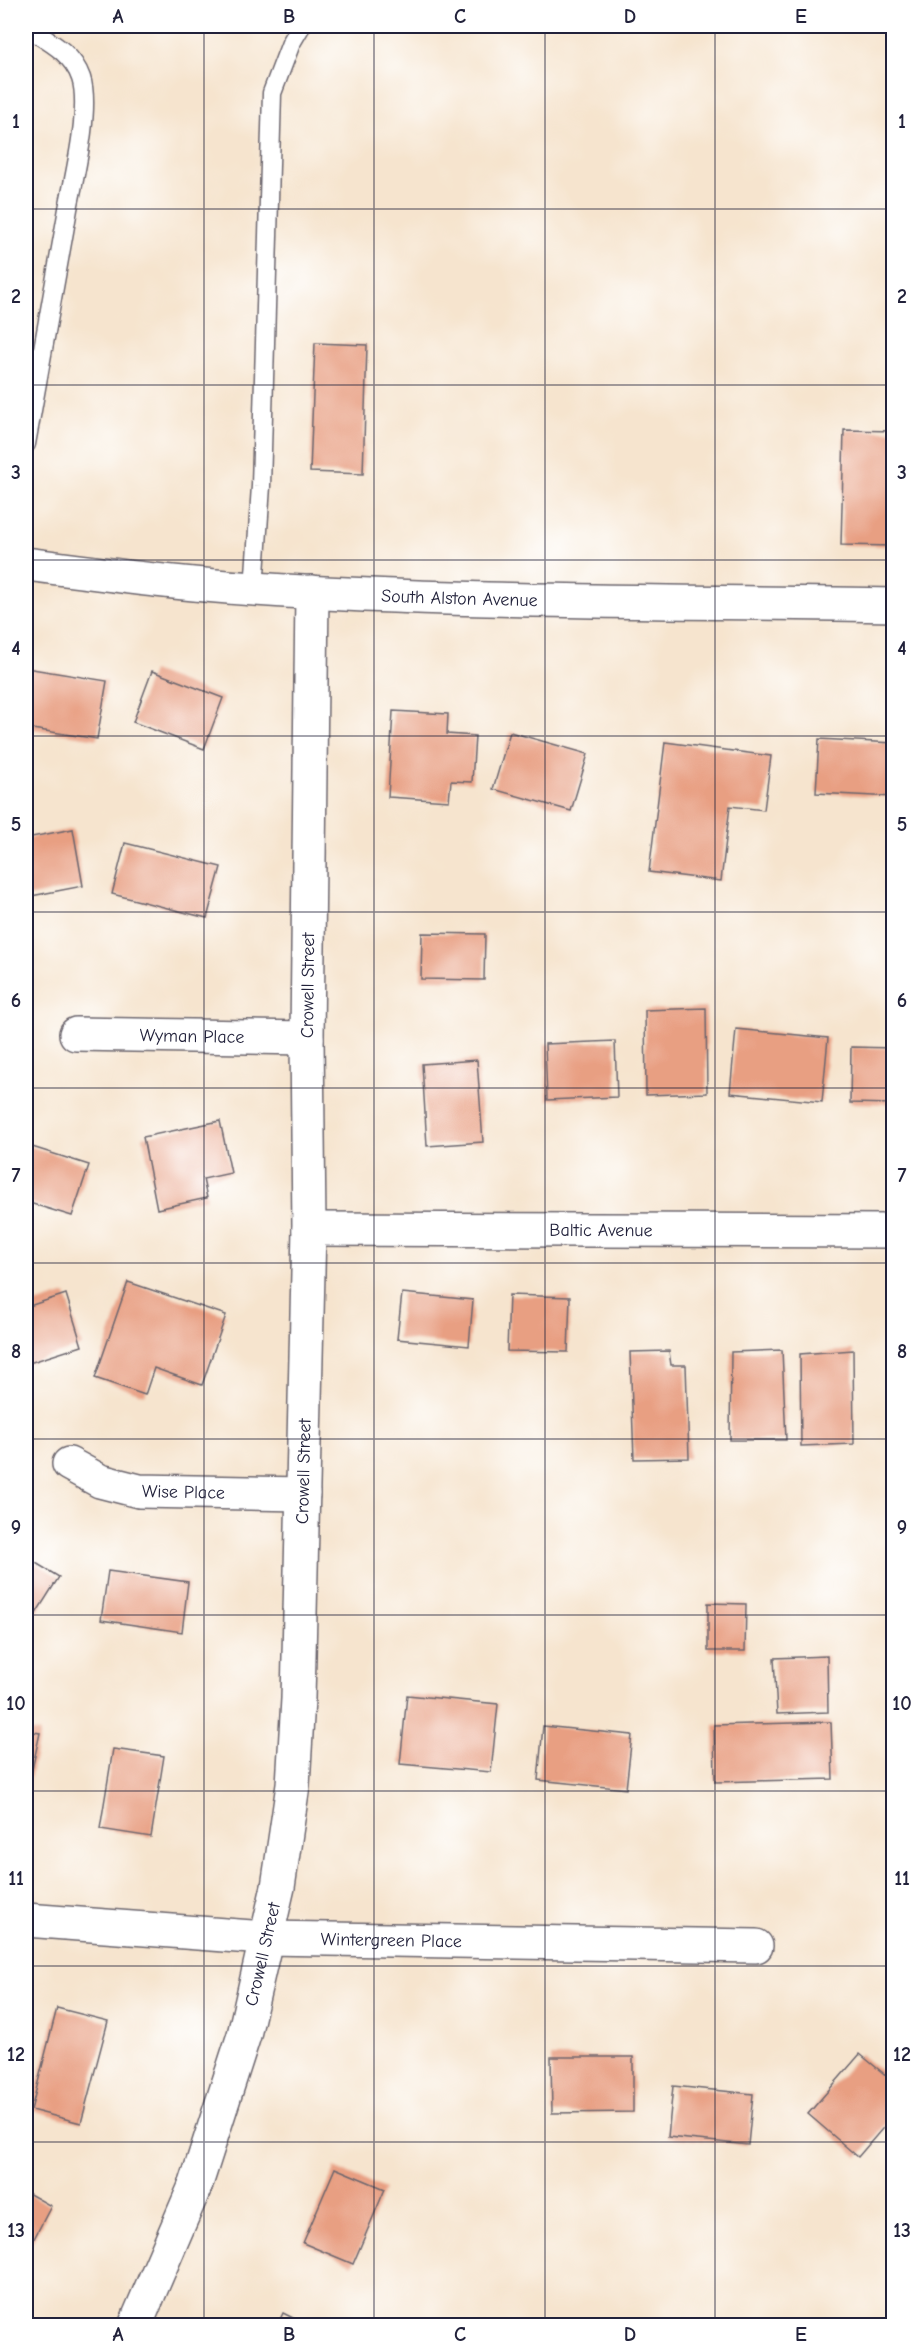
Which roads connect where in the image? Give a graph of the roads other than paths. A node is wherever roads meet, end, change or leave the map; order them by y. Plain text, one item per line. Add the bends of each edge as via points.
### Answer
1 (301, 26) edge
2 (26, 27) edge
3 (26, 444) edge
4 (26, 564) edge
5 (254, 589) junction
6 (312, 592) junction
7 (894, 605) edge
8 (76, 1034) dead end
9 (307, 1038) junction
10 (309, 1229) junction
11 (894, 1231) edge
12 (69, 1464) dead end
13 (303, 1494) junction
14 (26, 1920) edge
15 (265, 1938) junction
16 (756, 1946) dead end
17 (135, 2325) edge

1 - 5 lane via 272,93 261,486
2 - 3 lane via 74,61 82,80 84,110
4 - 5 street, South Alston Avenue
5 - 6 street, South Alston Avenue
6 - 7 street, South Alston Avenue
6 - 9 street, Crowell Street
8 - 9 street, Wyman Place
9 - 10 street, Crowell Street
10 - 11 street, Baltic Avenue
10 - 13 street, Crowell Street
12 - 13 street, Wise Place via 100,1481 139,1491
13 - 15 street, Crowell Street via 293,1785 278,1887
14 - 15 street, Wintergreen Place
15 - 16 street, Wintergreen Place
15 - 17 street, Crowell Street via 244,2035 220,2113 196,2184

